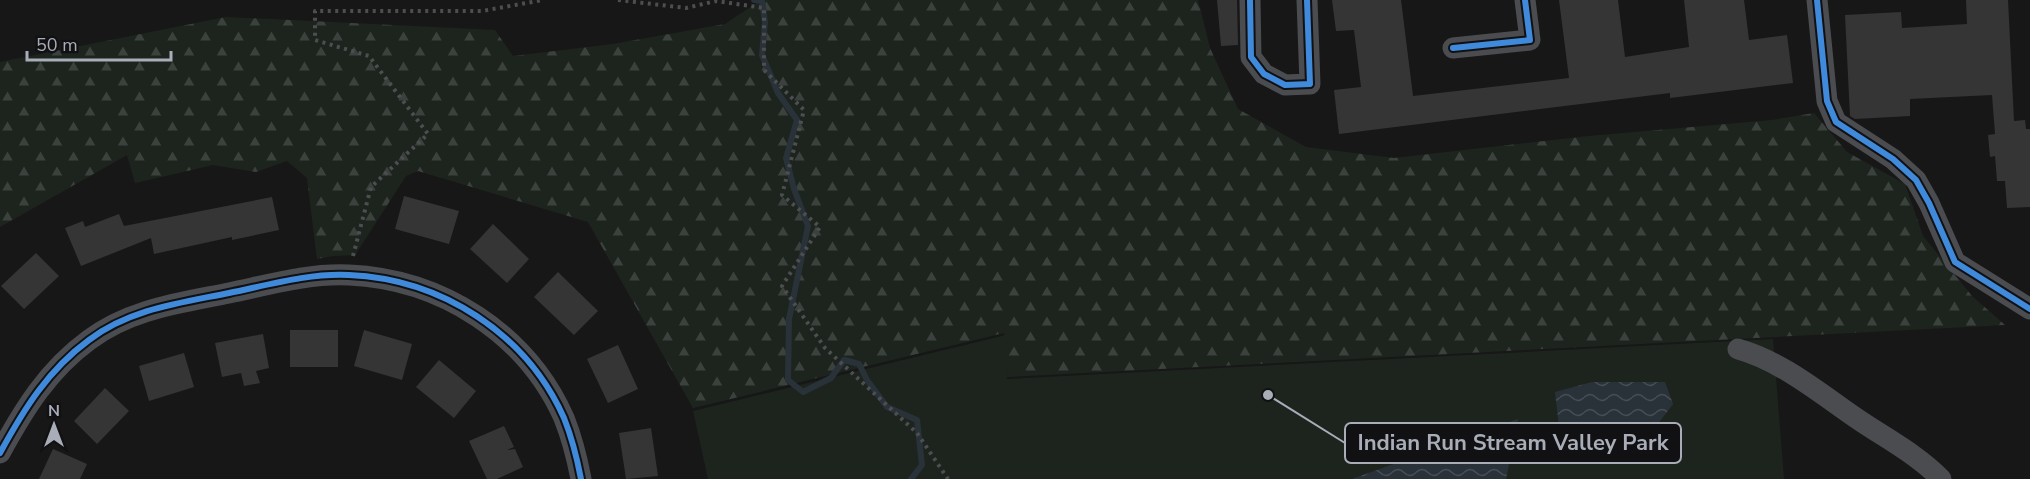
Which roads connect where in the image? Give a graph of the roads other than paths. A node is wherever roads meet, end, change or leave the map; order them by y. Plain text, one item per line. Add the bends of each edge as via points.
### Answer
1 (1250, 0) edge
2 (1307, 0) edge
3 (1525, 0) edge
4 (1817, 0) edge
5 (1453, 48) dead end
6 (2030, 309) edge
7 (1738, 350) dead end
8 (0, 453) edge
9 (581, 479) edge
10 (1941, 479) edge

1 - 2 street via 1251,57 1264,74 1285,85 1310,84
3 - 5 street via 1530,40
4 - 6 street via 1827,101 1836,122 1893,159 1916,180 1955,262
7 - 10 street via 1759,355 1787,372 1905,449
8 - 9 street via 26,406 48,377 71,353 110,326 155,308 297,280 348,275 406,283 435,293 471,312 510,341 537,372 564,418

